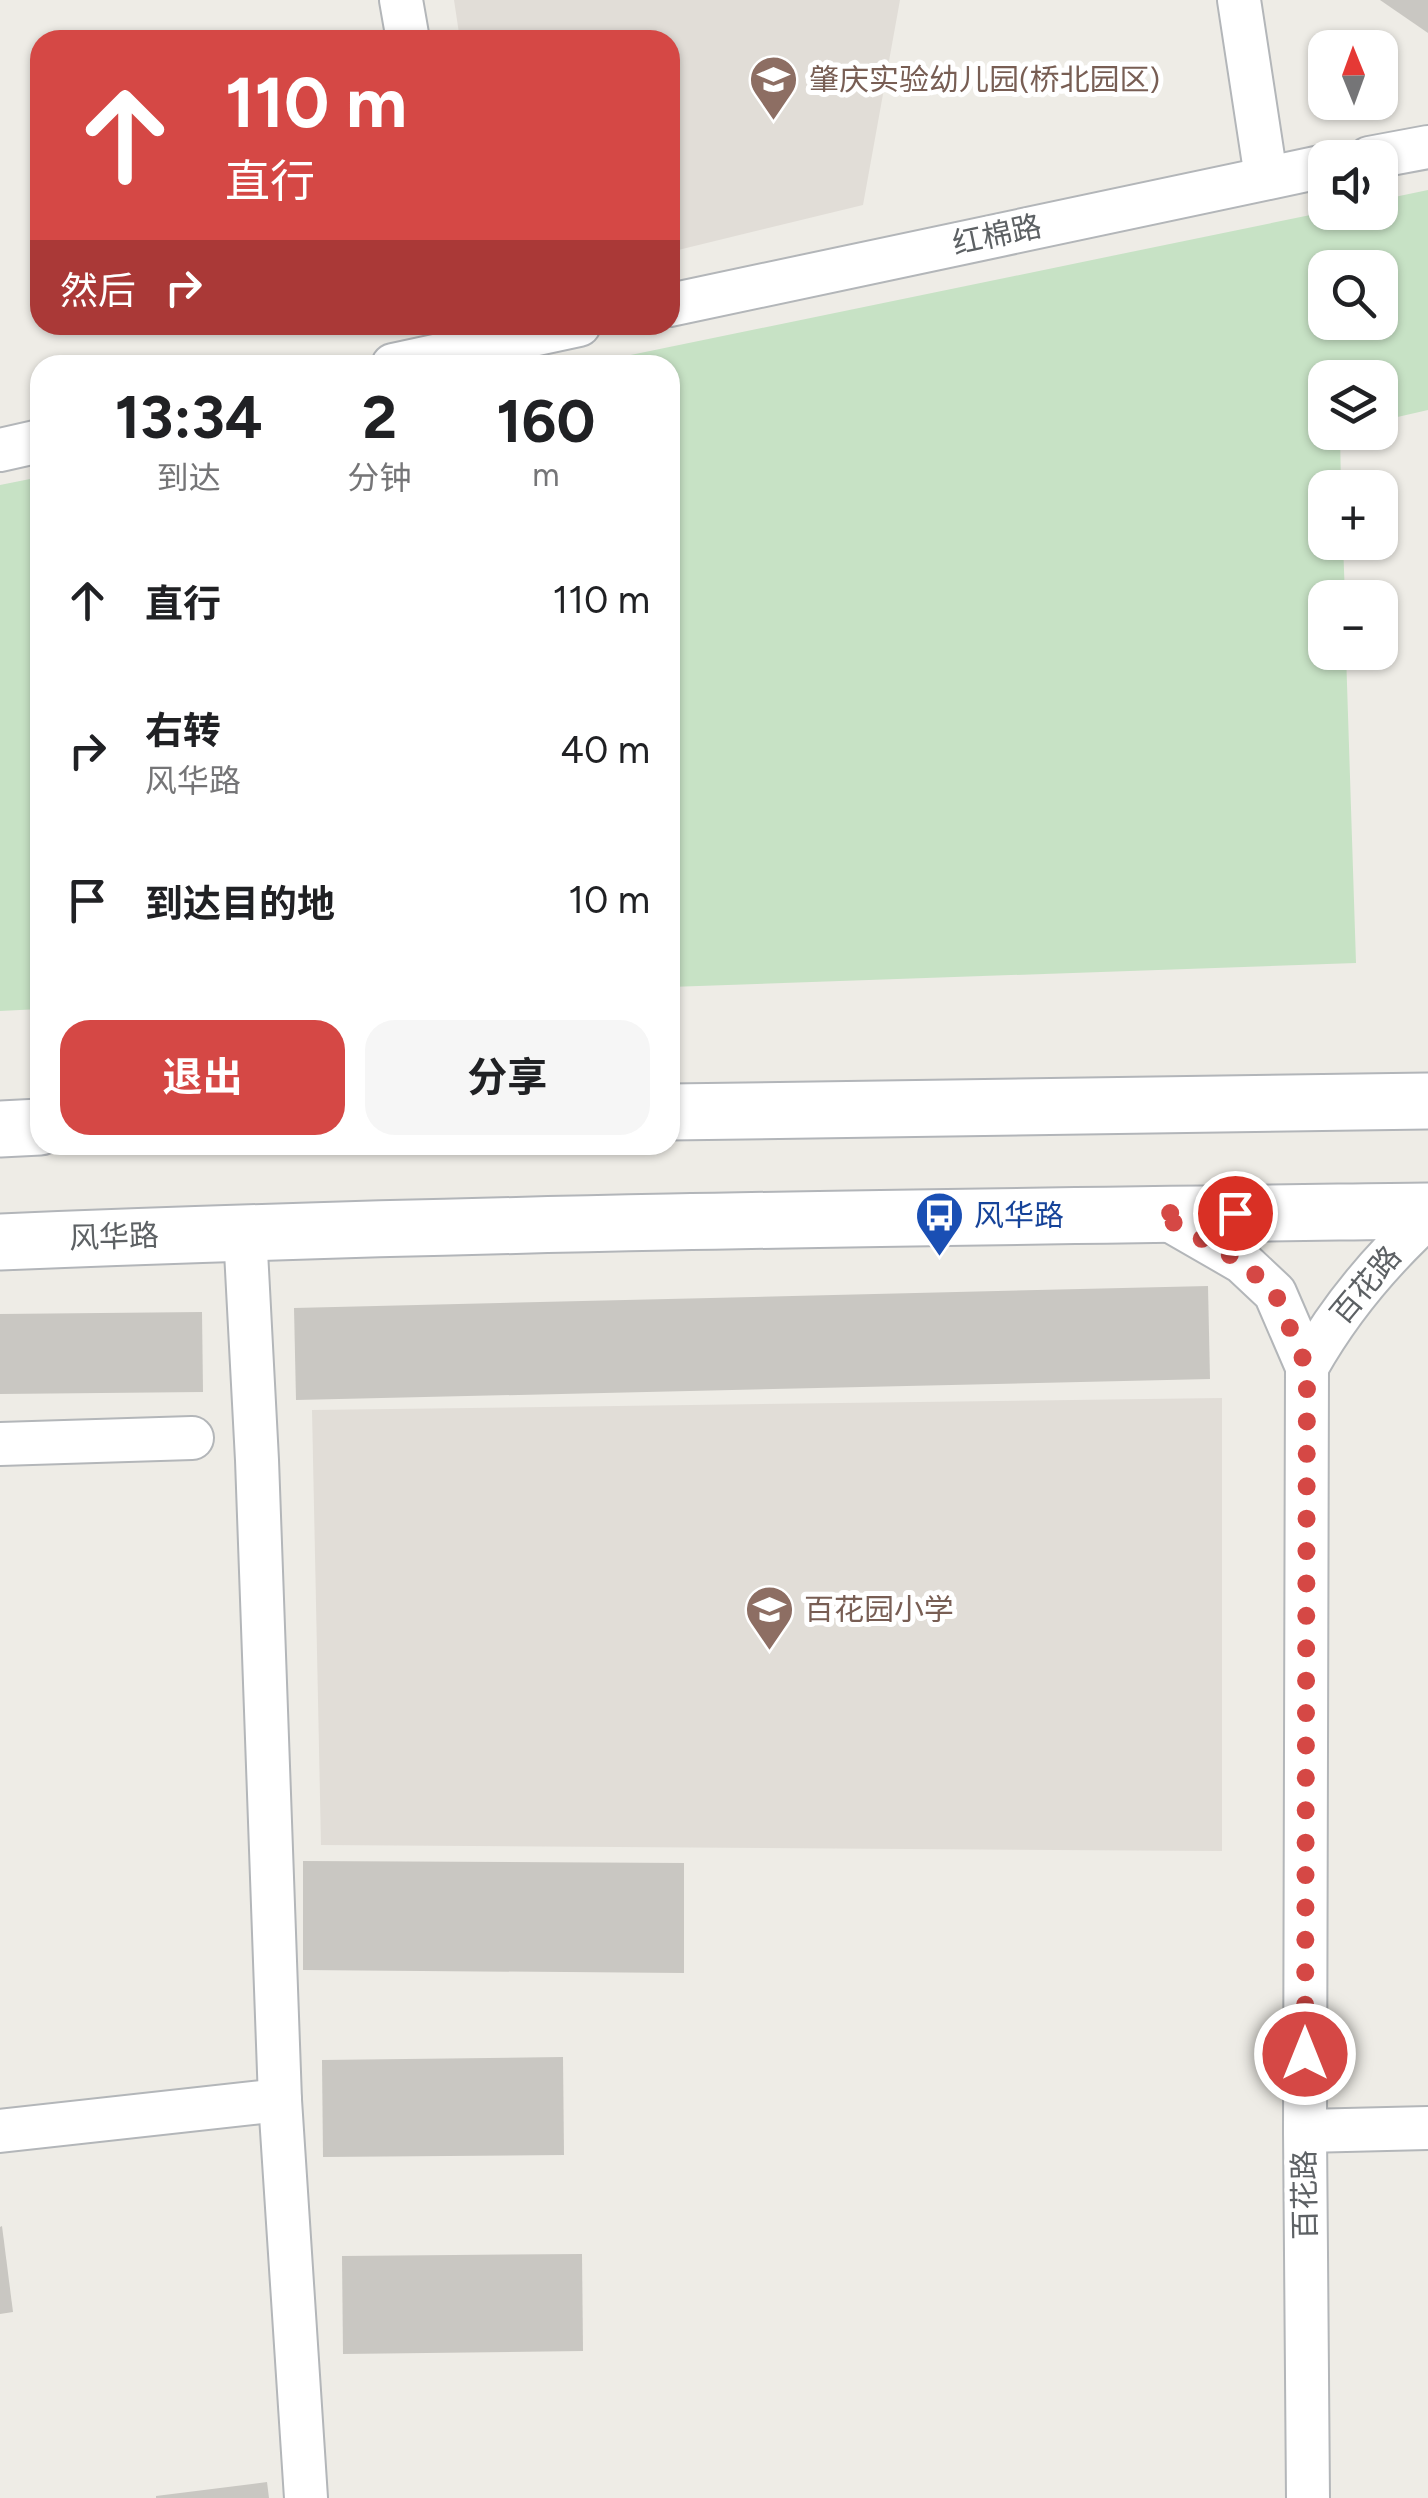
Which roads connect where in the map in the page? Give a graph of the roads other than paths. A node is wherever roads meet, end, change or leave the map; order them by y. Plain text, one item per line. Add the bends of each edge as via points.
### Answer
1 (401, 0) edge
2 (1239, 0) edge
3 (406, 30) edge
4 (1428, 146) edge
5 (1398, 152) edge
6 (1308, 169) edge
7 (1266, 177) junction
8 (680, 304) edge
9 (485, 335) edge
10 (457, 338) edge
11 (417, 355) edge
12 (30, 443) edge
13 (0, 450) edge
14 (1428, 1101) edge
15 (680, 1112) edge
16 (30, 1128) edge
17 (0, 1129) edge
18 (1157, 1213) junction
19 (1428, 1214) edge
20 (245, 1232) junction
21 (0, 1242) edge
22 (1307, 1368) junction
23 (192, 1438) dead end
24 (0, 1444) edge
25 (280, 2100) junction
26 (1428, 2128) edge
27 (1305, 2130) junction
28 (0, 2132) edge
29 (306, 2498) edge
30 (1308, 2498) edge

1 - 3 street
2 - 7 street
4 - 5 street
6 - 7 street, 红棉路
7 - 8 street, 红棉路
9 - 10 street
10 - 11 street
12 - 13 street
14 - 15 main road
16 - 17 main road
18 - 19 main road, 风华路
18 - 20 main road, 风华路
18 - 22 street via 1242,1262 1275,1293
19 - 22 street, 百花路 via 1332,1322
20 - 21 main road, 风华路
20 - 25 street
22 - 27 street, 百花路
23 - 24 street
25 - 28 street
25 - 29 street
26 - 27 street
27 - 30 street, 百花路

